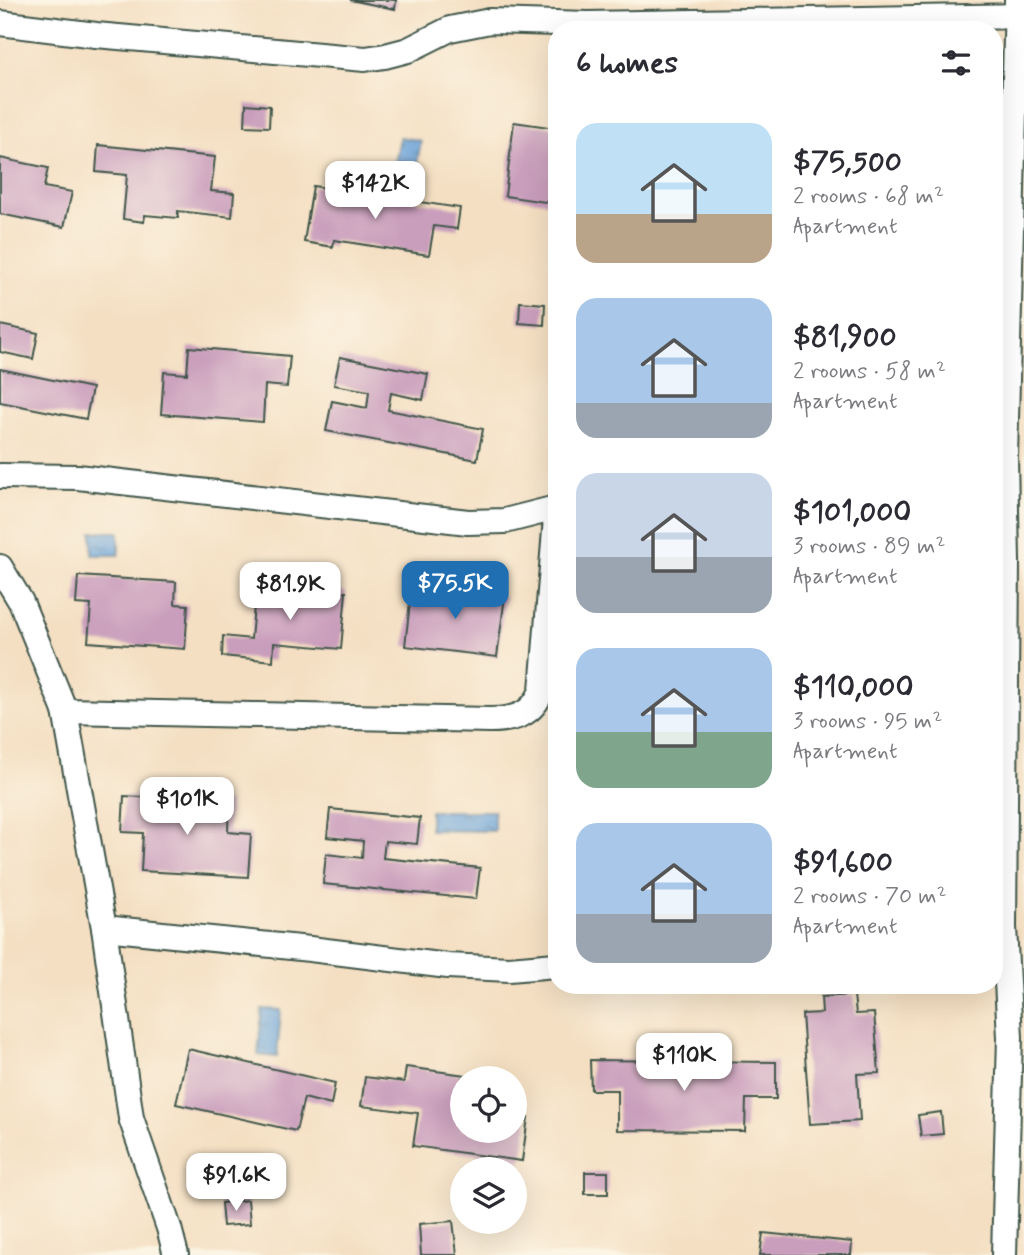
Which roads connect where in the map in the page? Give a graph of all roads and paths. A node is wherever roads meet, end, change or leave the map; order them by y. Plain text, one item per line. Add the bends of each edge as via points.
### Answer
1 (1019, 10) edge
2 (680, 21) edge
3 (0, 23) edge
4 (548, 23) edge
5 (1008, 457) edge
6 (0, 476) edge
7 (548, 510) edge
8 (0, 567) edge
9 (548, 617) edge
10 (65, 711) junction
11 (104, 928) junction
12 (1007, 928) edge
13 (548, 966) edge
14 (176, 1255) edge
15 (1004, 1255) edge

1 - 2 street
1 - 5 street
3 - 4 street via 365,59 408,50 450,29 490,21
5 - 12 street
6 - 7 street via 78,477 468,522 505,521
8 - 10 street via 21,602
9 - 10 street via 542,690 519,718
10 - 11 street
11 - 13 street via 448,966
11 - 14 street via 131,1118
12 - 15 street via 1010,1037

